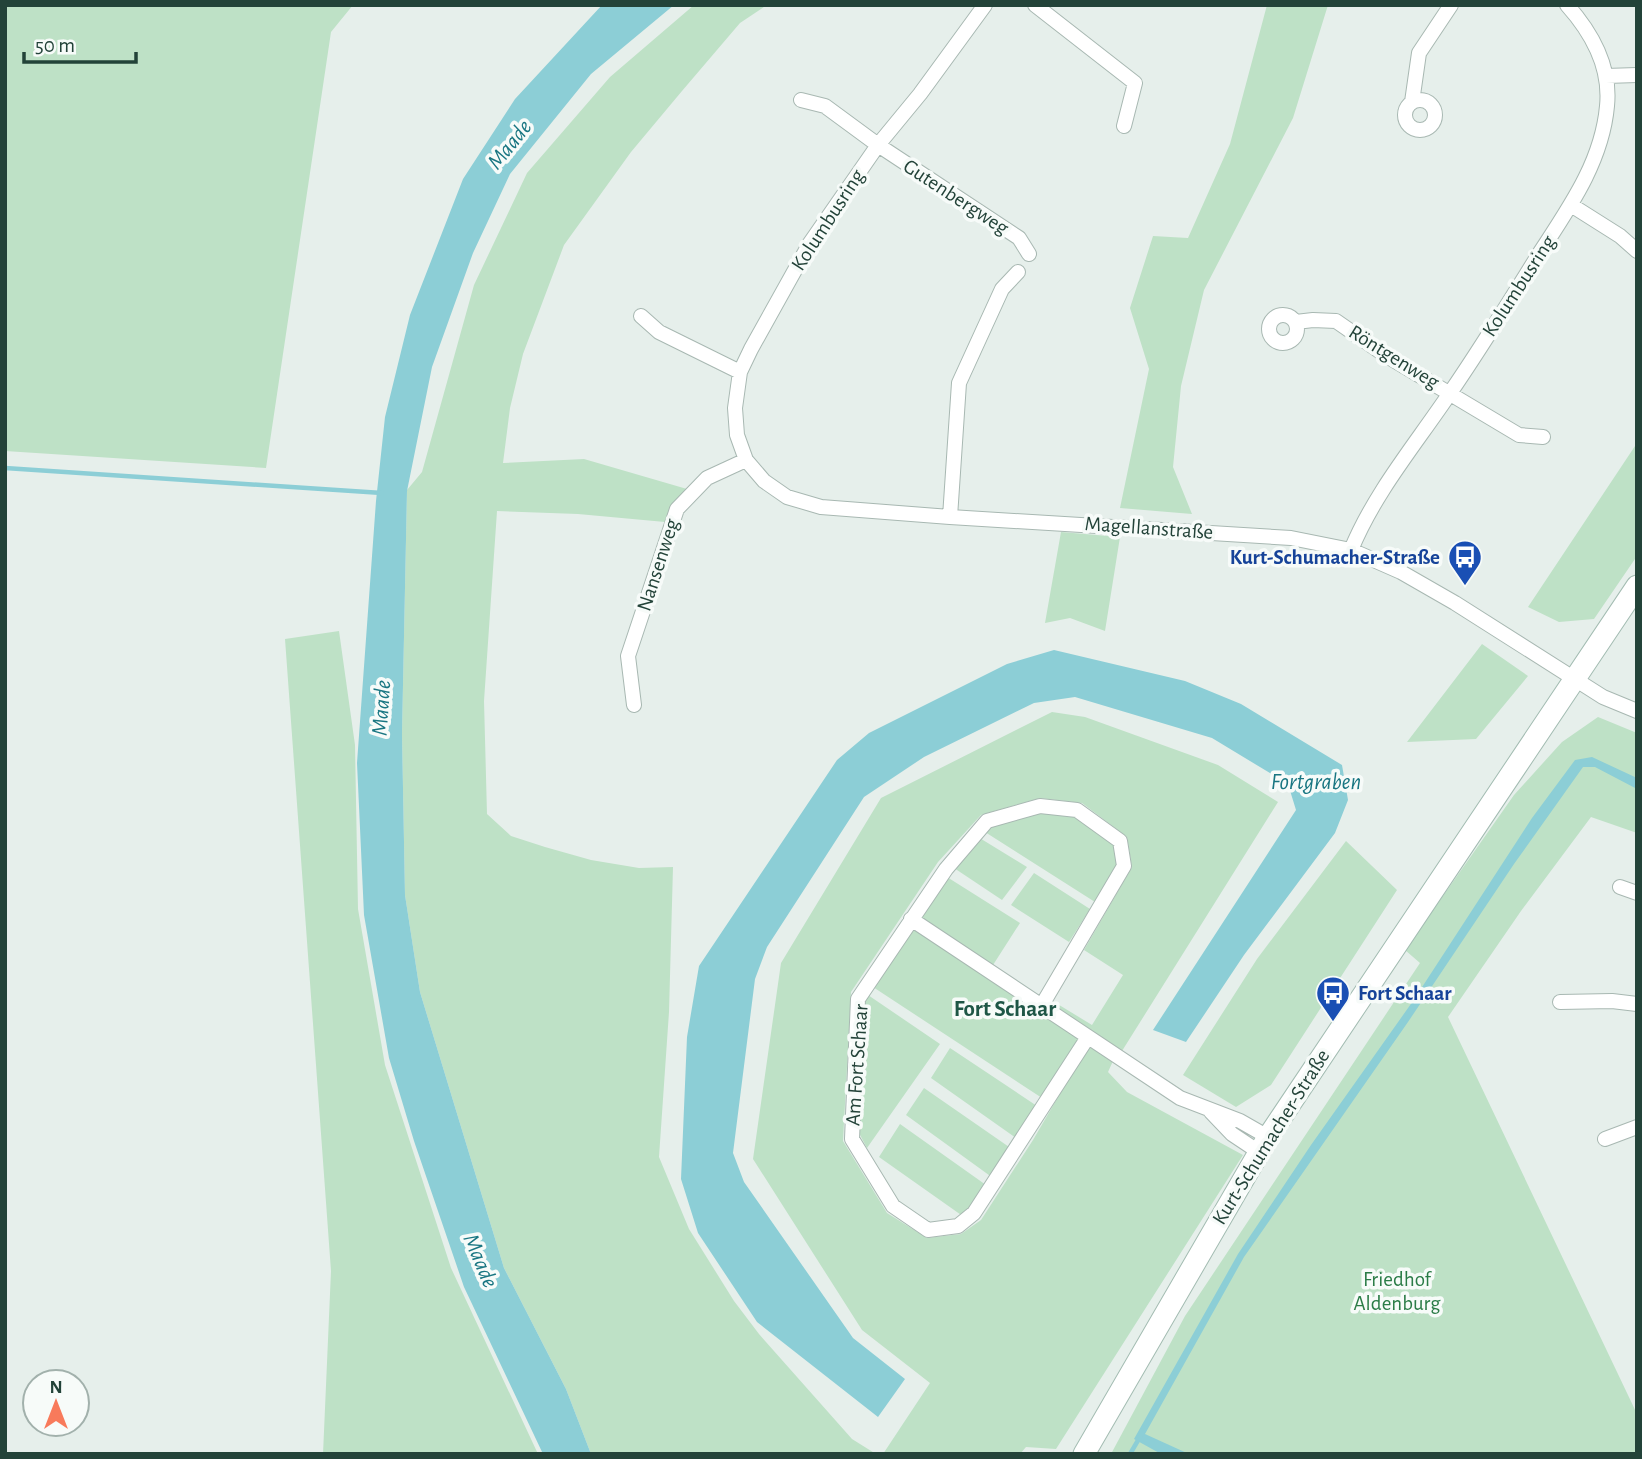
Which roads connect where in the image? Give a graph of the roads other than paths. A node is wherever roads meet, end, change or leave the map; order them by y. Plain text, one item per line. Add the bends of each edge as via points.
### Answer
1 (985, 5) edge
2 (1035, 5) edge
3 (1451, 5) edge
4 (1567, 5) edge
5 (1637, 75) edge
6 (1606, 76) junction
7 (801, 100) dead end
8 (1412, 102) dead end
9 (1124, 126) dead end
10 (878, 145) junction
11 (1571, 205) junction
12 (1637, 251) edge
13 (1029, 254) dead end
14 (1018, 272) dead end
15 (641, 316) dead end
16 (1296, 322) dead end
17 (740, 372) junction
18 (1451, 393) junction
19 (1543, 436) dead end
20 (746, 460) junction
21 (950, 517) junction
22 (1351, 550) junction
23 (1637, 586) edge
24 (1574, 678) junction
25 (634, 705) dead end
26 (1637, 711) edge
27 (1620, 887) dead end
28 (1637, 893) edge
29 (911, 919) junction
30 (1560, 1002) dead end
31 (1637, 1004) edge
32 (1042, 1005) junction
33 (1087, 1037) junction
34 (1637, 1127) edge
35 (1605, 1139) dead end
36 (1264, 1144) junction
37 (1084, 1454) edge

1 - 10 street, Kolumbusring
2 - 9 street via 1135,83
3 - 8 street via 1419,53
4 - 6 street, Kolumbusring via 1584,24
5 - 6 street
6 - 11 street, Kolumbusring via 1603,132
7 - 10 street, Gutenbergweg via 825,106
10 - 13 street, Gutenbergweg via 1019,238
10 - 17 street, Kolumbusring via 810,243
11 - 12 street
11 - 18 street, Kolumbusring
14 - 21 street via 1002,289 959,383
15 - 17 street via 659,332
16 - 18 street, Röntgenweg via 1336,321
17 - 20 street, Kolumbusring via 735,408 737,435
18 - 19 street, Röntgenweg via 1519,435
18 - 22 street, Kolumbusring via 1391,475
20 - 21 street, Magellanstraße via 764,481 788,497 821,507
20 - 25 street, Nansenweg via 707,478 677,509 628,656
21 - 22 street, Magellanstraße via 1291,538
22 - 24 street, Magellanstraße via 1401,572
23 - 24 main road, Kurt-Schumacher-Straße
24 - 26 street, Magellanstraße
24 - 36 main road, Kurt-Schumacher-Straße
27 - 28 street
29 - 32 street
29 - 32 street, Am Fort Schaar via 987,821 1040,806 1077,810 1120,841 1124,866
29 - 33 street, Am Fort Schaar via 858,999 852,1139 893,1206 929,1230 958,1226 974,1213
30 - 31 street
32 - 33 street
33 - 36 street via 1180,1098 1240,1121
34 - 35 street
36 - 37 main road, Kurt-Schumacher-Straße

